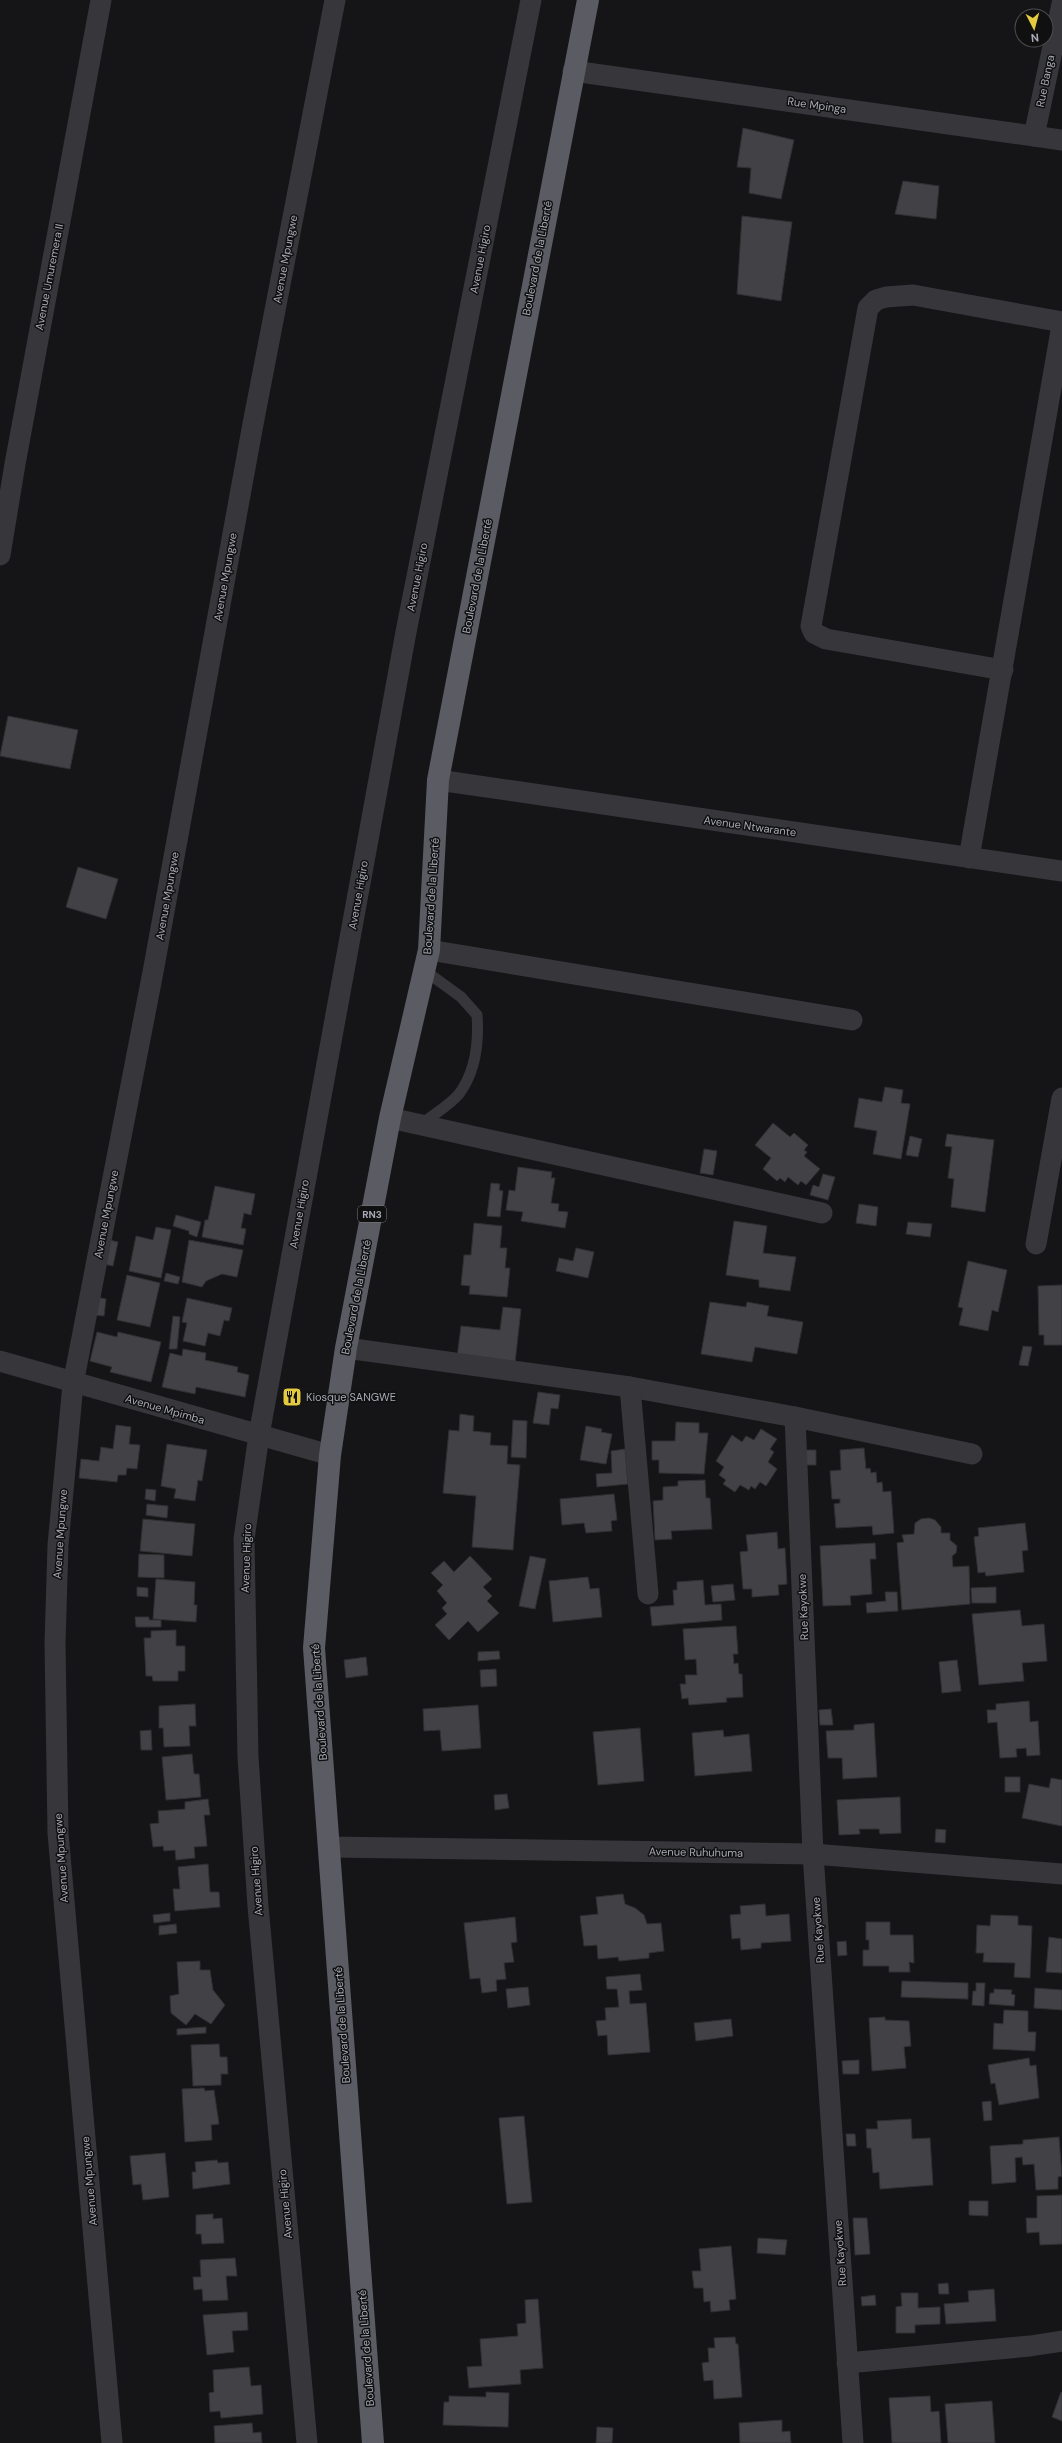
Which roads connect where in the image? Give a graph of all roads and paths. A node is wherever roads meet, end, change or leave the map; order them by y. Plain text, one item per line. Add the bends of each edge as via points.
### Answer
1 (101, 0) edge
2 (334, 0) edge
3 (531, 0) edge
4 (588, 0) edge
5 (1062, 4) edge
6 (573, 71) junction
7 (1034, 136) junction
8 (1062, 140) edge
9 (1062, 324) edge
10 (7, 462) edge
11 (0, 555) edge
12 (1003, 670) junction
13 (438, 780) junction
14 (969, 858) junction
15 (1062, 871) edge
16 (426, 960) junction
17 (852, 1020) dead end
18 (1062, 1098) edge
19 (390, 1118) junction
20 (421, 1125) junction
21 (822, 1213) dead end
22 (1036, 1244) dead end
23 (346, 1348) junction
24 (0, 1362) edge
25 (73, 1384) junction
26 (630, 1388) junction
27 (796, 1417) junction
28 (259, 1435) junction
29 (972, 1454) dead end
30 (330, 1455) junction
31 (648, 1594) dead end
32 (329, 1847) junction
33 (813, 1854) junction
34 (1062, 1874) edge
35 (1062, 2341) edge
36 (847, 2363) junction
37 (112, 2443) edge
38 (307, 2443) edge
39 (372, 2443) edge
40 (854, 2443) edge

1 - 10 street, Avenue Umuremera II
2 - 25 street, Avenue Mpungwe via 253,424 153,972
3 - 28 street, Avenue Higiro via 406,632
4 - 6 highway, Boulevard de la Liberté / RN3
5 - 7 street, Rue Banga
6 - 7 street, Rue Mpinga
6 - 13 highway, Boulevard de la Liberté / RN3
7 - 8 street, Rue Mpinga
9 - 12 street
9 - 12 street via 913,295 886,297 876,300 868,308 812,620 814,633 826,639
10 - 11 street, Avenue Umuremera II
12 - 14 street
13 - 14 street, Avenue Ntwarante
13 - 16 highway, Boulevard de la Liberté / RN3
14 - 15 street, Avenue Ntwarante
16 - 17 street
16 - 19 highway, Boulevard de la Liberté / RN3
16 - 20 lane via 478,1015 478,1035 473,1068 458,1094
18 - 22 street
19 - 20 street
19 - 23 highway, Boulevard de la Liberté / RN3
20 - 21 street
23 - 26 street
23 - 30 highway, Boulevard de la Liberté / RN3
24 - 25 street, Avenue Mpimba
25 - 28 street, Avenue Mpimba
25 - 37 street, Avenue Mpungwe via 58,1545 55,1643 58,1833
26 - 27 street
26 - 31 street
27 - 29 street
27 - 33 street, Rue Kayokwe
28 - 30 street, Avenue Mpimba
28 - 38 street, Avenue Higiro via 244,1539 248,1757 258,1906
30 - 32 highway, Boulevard de la Liberté / RN3 via 314,1648
32 - 33 street, Avenue Ruhuhuma
32 - 39 highway, Boulevard de la Liberté / RN3
33 - 34 street, Avenue Ruhuhuma
33 - 36 street, Rue Kayokwe
35 - 36 street
36 - 40 street, Rue Kayokwe

